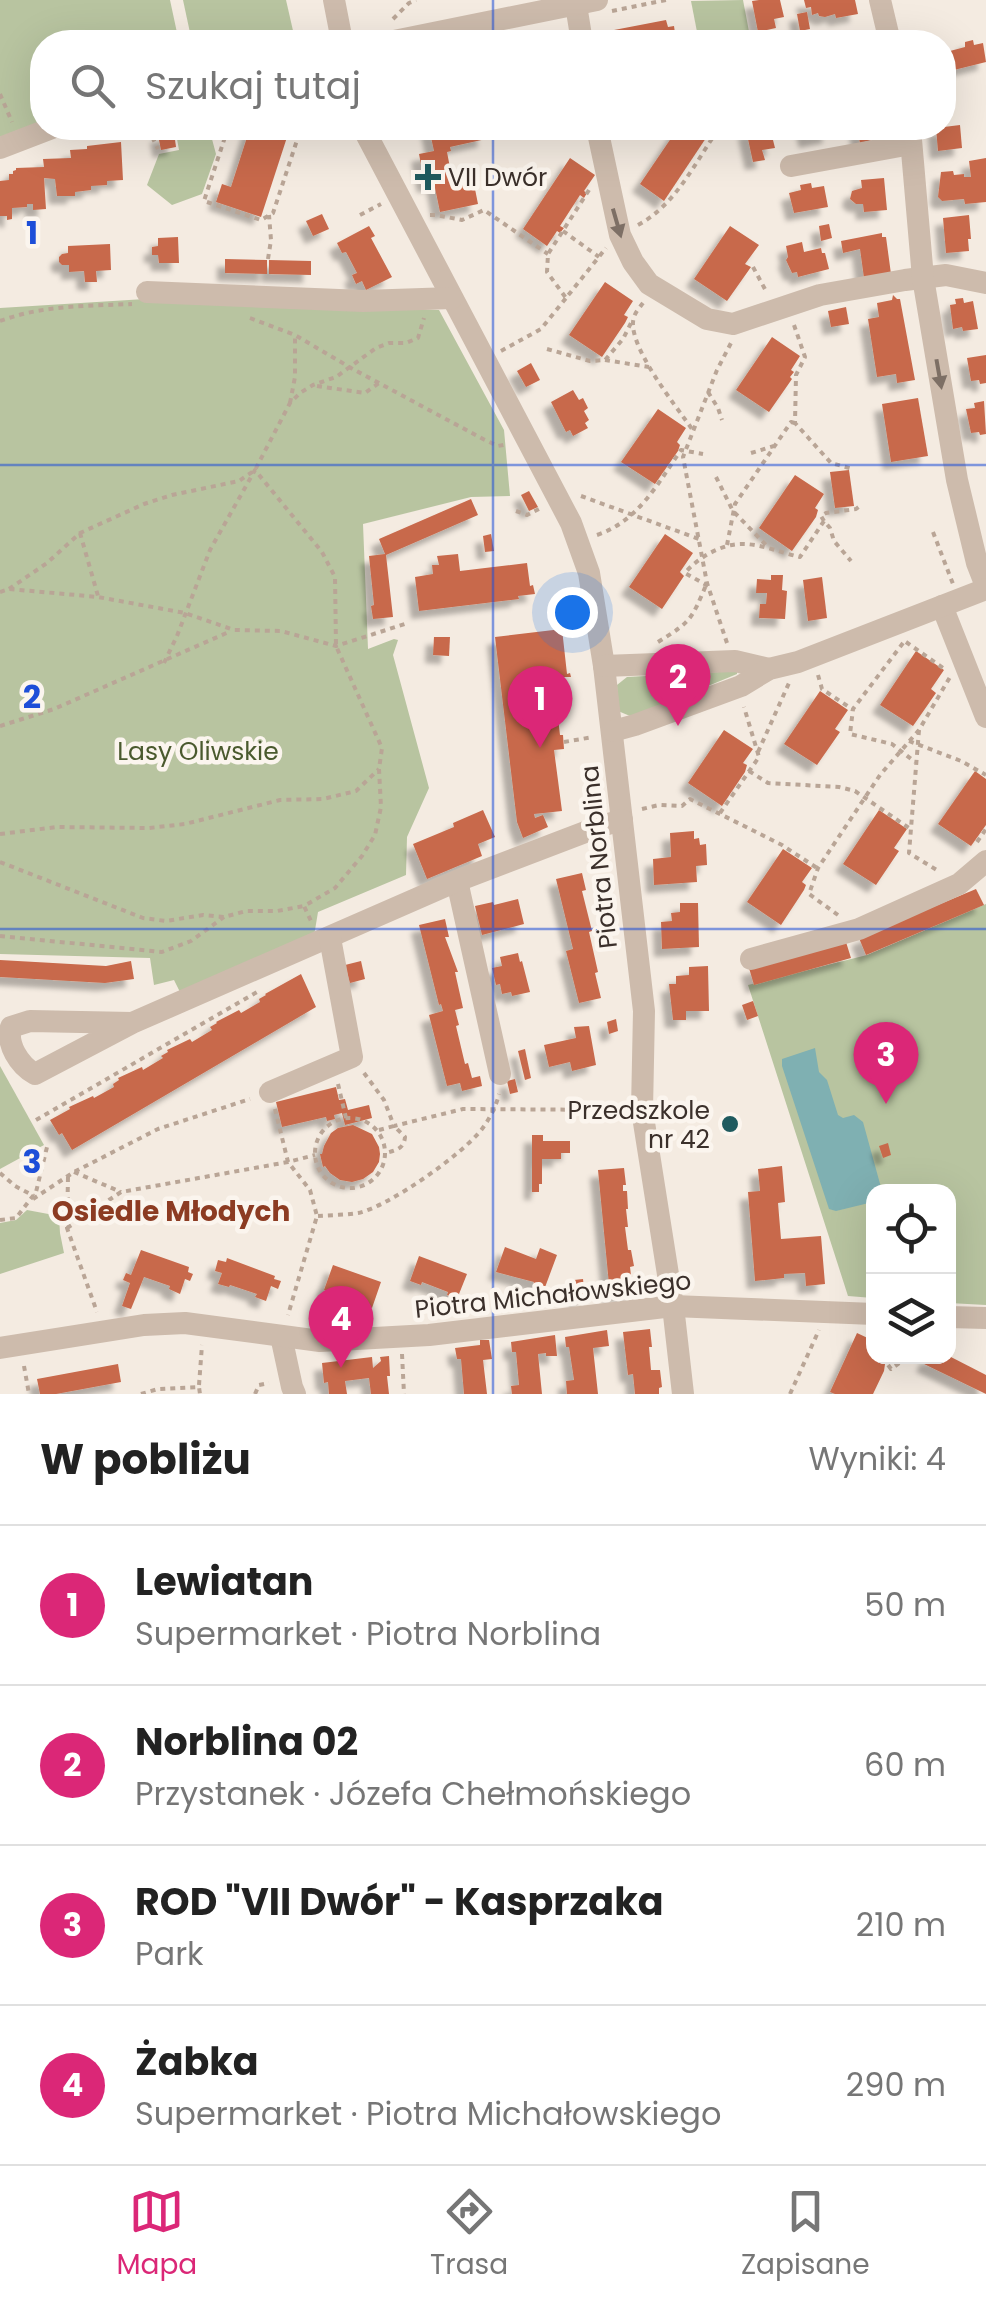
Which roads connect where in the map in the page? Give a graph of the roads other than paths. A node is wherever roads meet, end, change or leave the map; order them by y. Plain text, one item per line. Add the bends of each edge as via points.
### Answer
1 (334, 0) edge
2 (880, 0) edge
3 (586, 2) edge
4 (340, 30) edge
5 (417, 30) edge
6 (583, 30) edge
7 (887, 30) edge
8 (368, 140) edge
9 (600, 140) edge
10 (894, 140) edge
11 (910, 140) edge
12 (791, 166) dead end
13 (923, 278) junction
14 (986, 283) edge
15 (148, 298) road end
16 (440, 298) junction
17 (986, 587) edge
18 (946, 614) junction
19 (604, 666) junction
20 (769, 669) junction
21 (986, 717) edge
22 (603, 734) junction
23 (627, 816) junction
24 (979, 854) edge
25 (457, 882) junction
26 (330, 938) junction
27 (751, 959) dead end
28 (132, 1023) junction
29 (500, 1074) road end
30 (272, 1097) road end
31 (673, 1306) junction
32 (866, 1314) edge
33 (956, 1317) edge
34 (986, 1318) edge
35 (283, 1330) junction
36 (0, 1348) edge
37 (295, 1394) edge
38 (683, 1394) edge

1 - 4 street
2 - 7 street
3 - 5 street
3 - 6 street
8 - 16 street, Piotra Norblina
9 -> 13 street via 620,235 639,272 707,319 733,324 820,295
10 - 12 street
11 - 13 street
13 - 14 street
13 -> 17 street via 956,480
15 - 16 street
16 - 19 street, Piotra Norblina via 486,360 571,522 589,573
17 - 18 street
18 - 20 street
18 - 21 street
19 - 20 street via 735,662
19 - 22 street, Piotra Norblina
20 - 22 street via 741,686
22 - 23 street, Piotra Norblina
23 - 25 street
23 - 31 street, Piotra Norblina via 645,1021 642,1110
24 - 27 street via 978,865 959,884 859,929
25 - 26 street
25 - 29 street
26 - 28 street
26 - 30 street via 352,1057
28 - 28 street via 30,1020 11,1026 9,1038 35,1074
31 - 32 street, Piotra Michałowskiego
31 - 35 street, Piotra Michałowskiego via 360,1340 320,1342
31 - 38 street, Piotra Norblina
33 - 34 street
35 - 36 street, Piotra Michałowskiego via 144,1325
35 - 37 street

